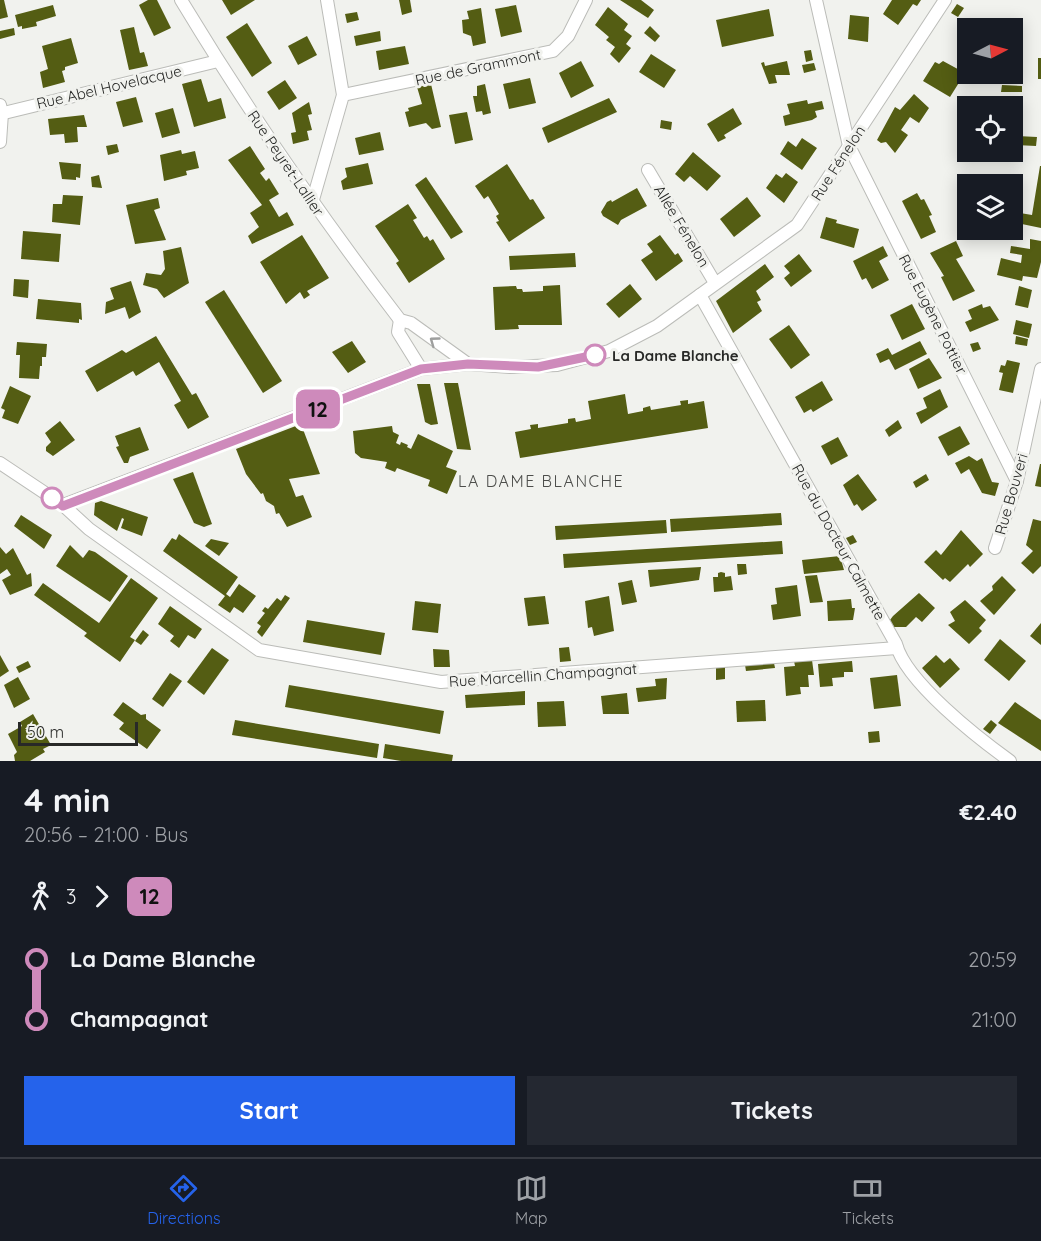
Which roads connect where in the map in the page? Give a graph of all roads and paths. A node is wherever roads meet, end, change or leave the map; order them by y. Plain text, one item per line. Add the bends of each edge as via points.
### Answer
1 (181, 0) edge
2 (327, 0) edge
3 (586, 0) edge
4 (816, 0) edge
5 (945, 0) edge
6 (218, 61) junction
7 (343, 94) junction
8 (1, 110) edge
9 (0, 142) edge
10 (849, 146) junction
11 (648, 170) dead end
12 (312, 203) junction
13 (715, 282) junction
14 (699, 295) junction
15 (400, 320) junction
16 (468, 364) junction
17 (421, 369) junction
18 (1041, 369) edge
19 (0, 463) edge
20 (1017, 481) junction
21 (63, 506) junction
22 (995, 548) dead end
23 (897, 648) junction
24 (1010, 761) edge

1 - 6 street, Rue Peyret-Lallier
2 - 7 street
3 - 7 street, Rue de Grammont via 568,36 553,51
4 - 10 street, Rue Eugène Pottier
5 - 10 street, Rue Fénelon
6 - 8 street, Rue Abel Hovelacque
6 - 12 street, Rue Peyret-Lallier
7 - 12 street
8 - 9 street
10 - 13 street, Rue Fénelon via 797,225
10 - 20 street, Rue Eugène Pottier
11 - 13 street, Allée Fénelon
12 - 15 street, Rue Peyret-Lallier
13 - 14 street, Rue Fénelon
14 - 16 street, Rue Fénelon via 657,326 583,360 538,367
14 - 23 street, Rue du Docteur Calmette
16 -> 15 street, Rue Peyret-Lallier via 411,323
15 - 17 street, Rue Peyret-Lallier via 398,332
16 - 17 street, Rue Fénelon
17 - 21 street, Rue Fénelon
18 - 20 street, Rue Bouveri
19 - 21 street, Rue Marcellin Champagnat
20 - 22 street, Rue Bouveri
21 - 23 street, Rue Marcellin Champagnat via 89,529 259,650 441,682
23 - 24 street, Rue du Docteur Calmette via 899,656 934,696 969,731

